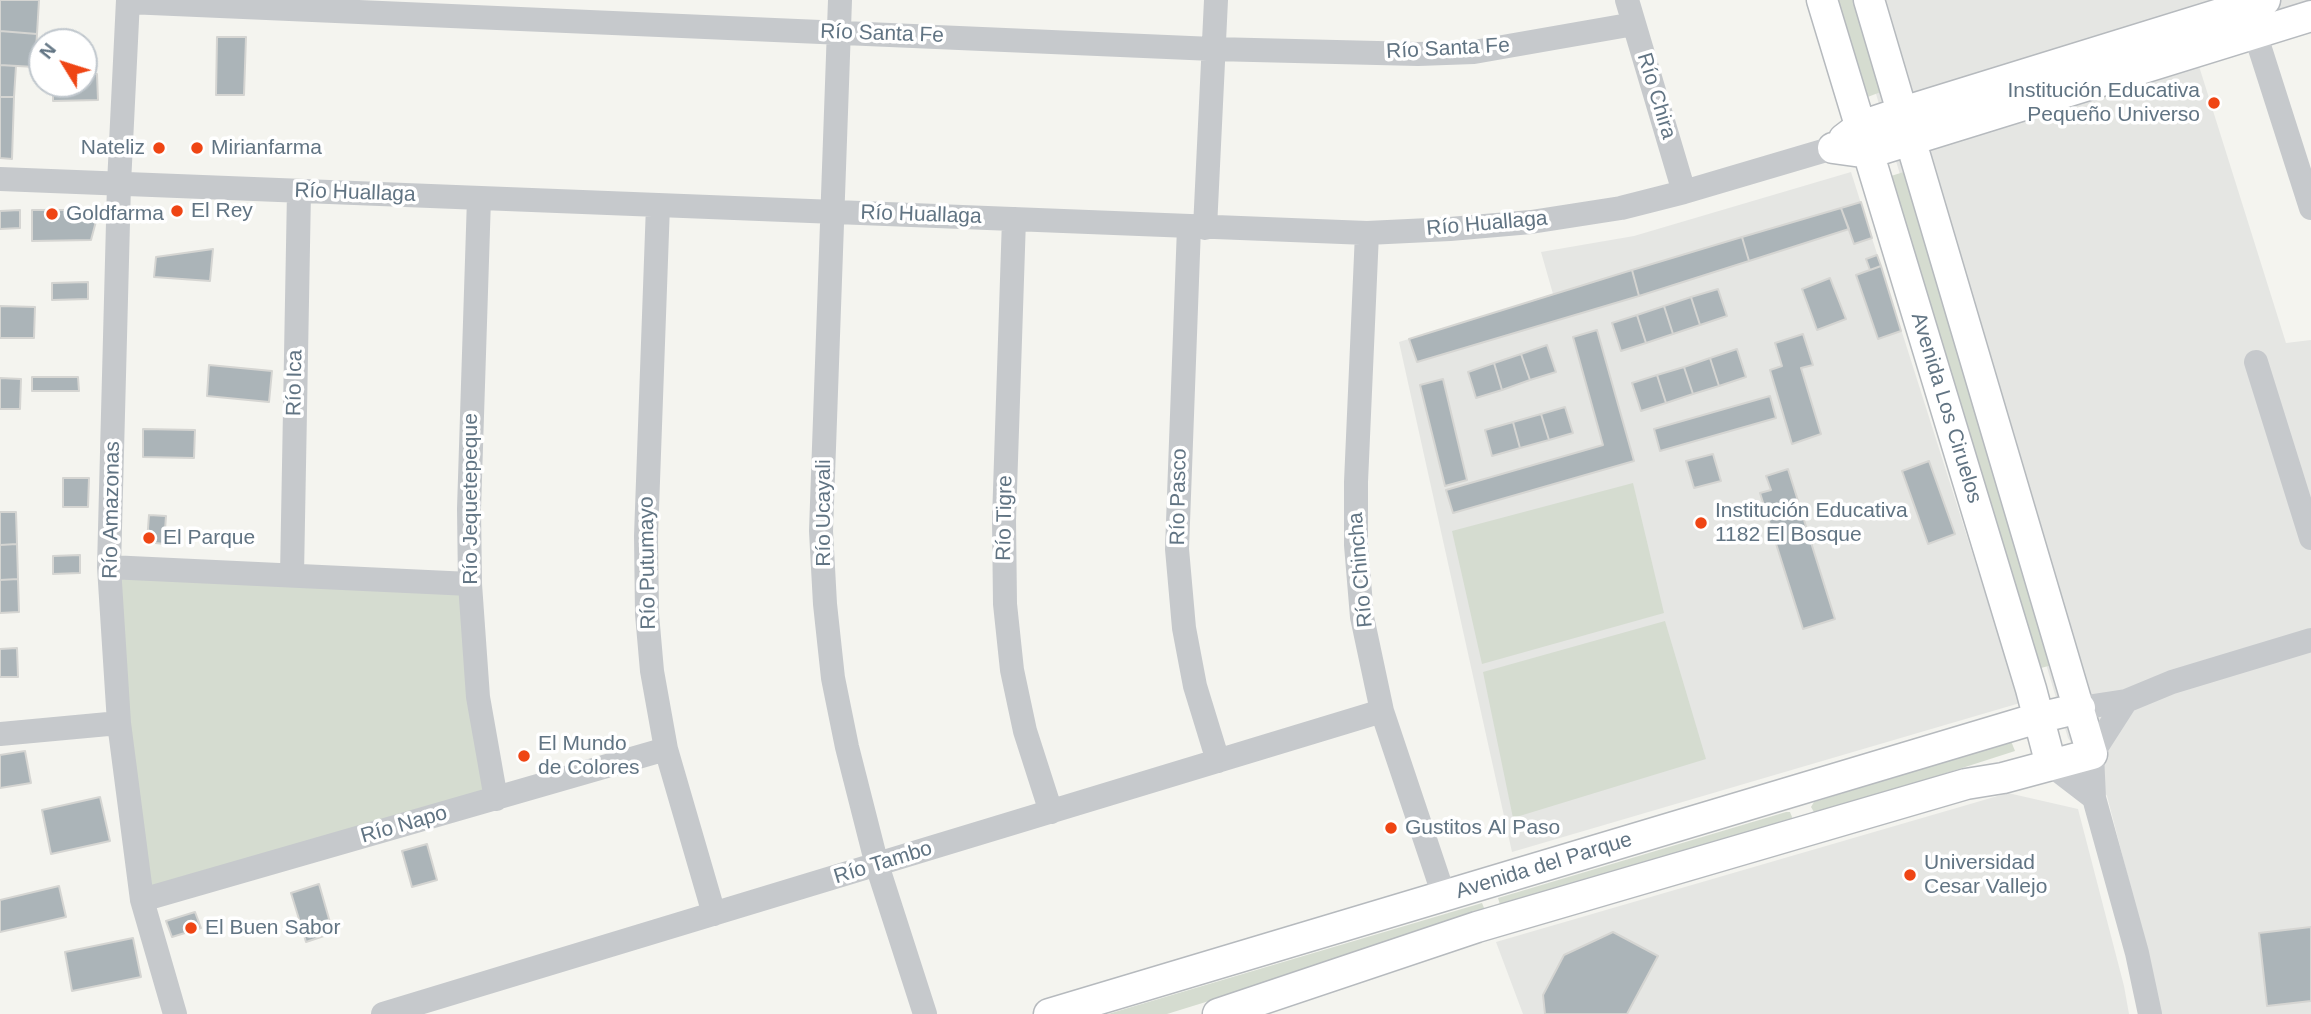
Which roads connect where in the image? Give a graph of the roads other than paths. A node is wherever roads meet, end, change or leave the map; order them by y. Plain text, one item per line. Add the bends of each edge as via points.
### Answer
1 (841, 0) edge
2 (1216, 0) edge
3 (1822, 0) edge
4 (1869, 0) edge
5 (2265, 0) edge
6 (128, 1) edge
7 (1630, 12) edge
8 (2311, 16) edge
9 (839, 32) junction
10 (2255, 33) junction
11 (1213, 48) junction
12 (1903, 111) junction
13 (1865, 139) junction
14 (1911, 141) junction
15 (1833, 148) joint
16 (0, 179) edge
17 (119, 184) junction
18 (299, 191) junction
19 (1685, 192) junction
20 (479, 198) junction
21 (658, 205) junction
22 (2311, 208) edge
23 (833, 211) junction
24 (1014, 219) junction
25 (1197, 227) junction
26 (1367, 233) junction
27 (2256, 362) dead end
28 (2311, 538) edge
29 (109, 567) junction
30 (292, 575) junction
31 (470, 584) junction
32 (2311, 640) edge
33 (2126, 701) junction
34 (2080, 708) junction
35 (1382, 711) junction
36 (2038, 718) junction
37 (119, 723) junction
38 (0, 734) edge
39 (666, 750) junction
40 (2092, 754) junction
41 (1217, 761) junction
42 (2051, 765) junction
43 (1798, 789) junction
44 (2094, 798) junction
45 (496, 799) junction
46 (1051, 812) junction
47 (1810, 830) junction
48 (877, 864) junction
49 (1444, 896) junction
50 (142, 900) junction
51 (714, 914) junction
52 (175, 1014) edge
53 (383, 1014) edge
54 (925, 1014) edge
55 (1049, 1014) edge
56 (1218, 1014) edge
57 (2150, 1014) edge

1 - 9 street, Río Ucayali
2 - 11 street, Río Pasco
3 - 13 main road, Avenida Los Ciruelos
4 - 12 main road, Avenida Los Ciruelos
5 - 12 main road
6 - 9 street, Río Santa Fe
6 - 17 street, Río Amazonas
7 - 11 street, Río Santa Fe via 1474,52
7 - 19 street, Río Chira
8 - 10 main road
9 - 11 street, Río Santa Fe
9 - 23 street, Río Ucayali
10 - 14 main road
10 - 22 street
11 - 25 street, Río Pasco
12 - 13 main road
12 - 14 main road, Avenida Los Ciruelos
13 - 14 main road
13 - 15 main road
13 - 36 main road, Avenida Los Ciruelos
14 - 34 main road, Avenida Los Ciruelos
15 - 19 street, Río Huallaga
16 - 17 street, Río Huallaga
17 - 18 street, Río Huallaga
17 - 29 street, Río Amazonas
18 - 20 street, Río Huallaga
18 - 30 street, Río Ica
19 - 26 street, Río Huallaga via 1531,222
20 - 21 street, Río Huallaga
20 - 31 street, Río Jequetepeque
21 - 23 street, Río Huallaga
21 - 39 street, Río Putumayo via 646,588 652,671
23 - 24 street, Río Huallaga
23 - 48 street, Río Ucayali via 821,531 825,604 833,678
24 - 25 street, Río Huallaga
24 - 46 street, Río Tigre via 1004,604 1025,731
25 - 26 street, Río Huallaga
25 - 41 street, Río Pasco via 1177,549 1184,628
26 - 35 street, Río Chincha via 1356,545 1362,617
27 - 28 street
29 - 30 street
29 - 37 street, Río Amazonas
30 - 31 street
31 - 45 street, Río Jequetepeque via 478,697
32 - 33 street via 2172,682
33 - 34 street
33 - 40 street
34 - 36 main road
34 - 40 main road, Avenida Los Ciruelos
35 - 41 street, Río Tambo
35 - 49 street, Río Chincha
36 - 42 main road, Avenida Los Ciruelos
36 - 43 main road, Avenida del Parque
37 - 38 street
37 - 50 street, Río Amazonas
39 - 45 street, Río Napo
39 - 51 street, Río Putumayo
40 - 42 main road, Avenida del Parque
40 - 44 street, Avenida Los Ciruelos
41 - 46 street, Río Tambo
42 - 44 street
42 - 47 main road, Avenida del Parque via 1966,784
43 - 47 main road
43 - 49 main road, Avenida del Parque
44 - 57 street, Avenida Los Ciruelos
45 - 50 street, Río Napo
46 - 48 street, Río Tambo
47 - 56 main road, Avenida del Parque via 1477,927
48 - 51 street, Río Tambo
48 - 54 street, Río Ucayali
49 - 55 main road, Avenida del Parque
50 - 52 street, Río Amazonas
51 - 53 street, Río Tambo

